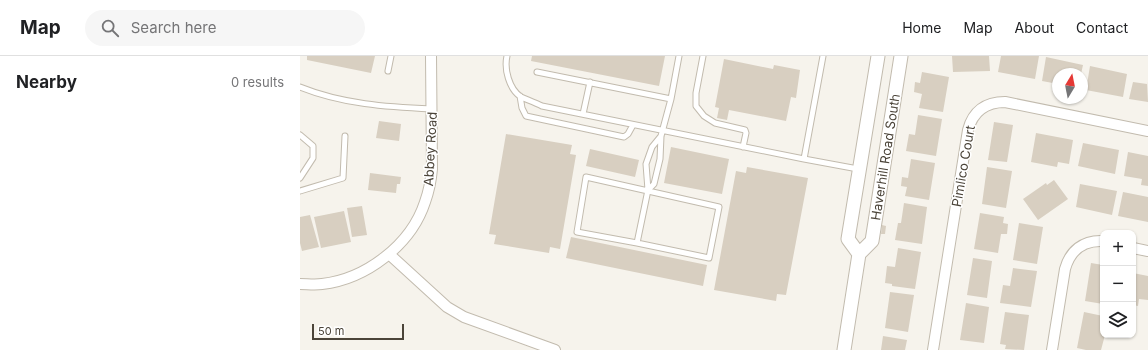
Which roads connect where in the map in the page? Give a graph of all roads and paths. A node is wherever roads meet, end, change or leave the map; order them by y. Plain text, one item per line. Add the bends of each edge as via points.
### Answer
1 (391, 56) edge
2 (431, 56) edge
3 (507, 56) edge
4 (679, 56) edge
5 (703, 56) edge
6 (823, 56) edge
7 (878, 56) edge
8 (901, 56) edge
9 (388, 71) dead end
10 (537, 72) dead end
11 (590, 82) junction
12 (300, 87) edge
13 (520, 96) junction
14 (671, 99) junction
15 (432, 109) junction
16 (583, 114) junction
17 (633, 124) junction
18 (1148, 131) edge
19 (662, 133) junction
20 (300, 135) edge
21 (345, 136) dead end
22 (743, 147) junction
23 (804, 159) junction
24 (860, 170) junction
25 (300, 178) edge
26 (648, 190) junction
27 (300, 191) edge
28 (1100, 241) edge
29 (637, 243) junction
30 (1136, 249) edge
31 (1148, 251) edge
32 (389, 254) junction
33 (859, 254) junction
34 (300, 284) edge
35 (555, 350) edge
36 (844, 350) edge
37 (933, 350) edge
38 (1052, 350) edge

1 - 9 lane
2 - 15 street, Abbey Road
3 - 13 lane via 505,65 510,83
4 - 14 lane
5 - 22 lane via 696,106 704,116 715,123 744,130 746,133
6 - 23 lane
7 - 24 street, Haverhill Road South
8 - 33 street, Haverhill Road South via 872,241
10 - 11 lane
11 - 14 lane
11 - 16 lane
12 - 15 lane via 318,94 370,105
13 - 16 lane via 542,106
13 - 17 lane via 526,116 624,137
14 - 19 lane
15 - 32 street, Abbey Road via 432,168 425,203 406,236
16 - 17 lane
17 - 19 lane
18 - 37 street, Pimlico Court via 1005,102 988,104 975,114 968,130
19 - 22 lane
19 - 26 lane via 654,184
19 - 26 lane via 652,147 646,164
20 - 25 lane via 313,146 313,158
21 - 27 lane via 343,178
22 - 23 lane
23 - 24 lane
24 - 33 street, Haverhill Road South via 848,239
26 - 29 lane
26 - 29 lane via 586,177 577,232
26 - 29 lane via 719,207 709,258
28 - 38 street via 1085,243 1078,247 1067,261
30 - 31 street
32 - 34 street, Abbey Road via 362,272 342,280 321,285
32 - 35 street via 455,312
33 - 36 street

